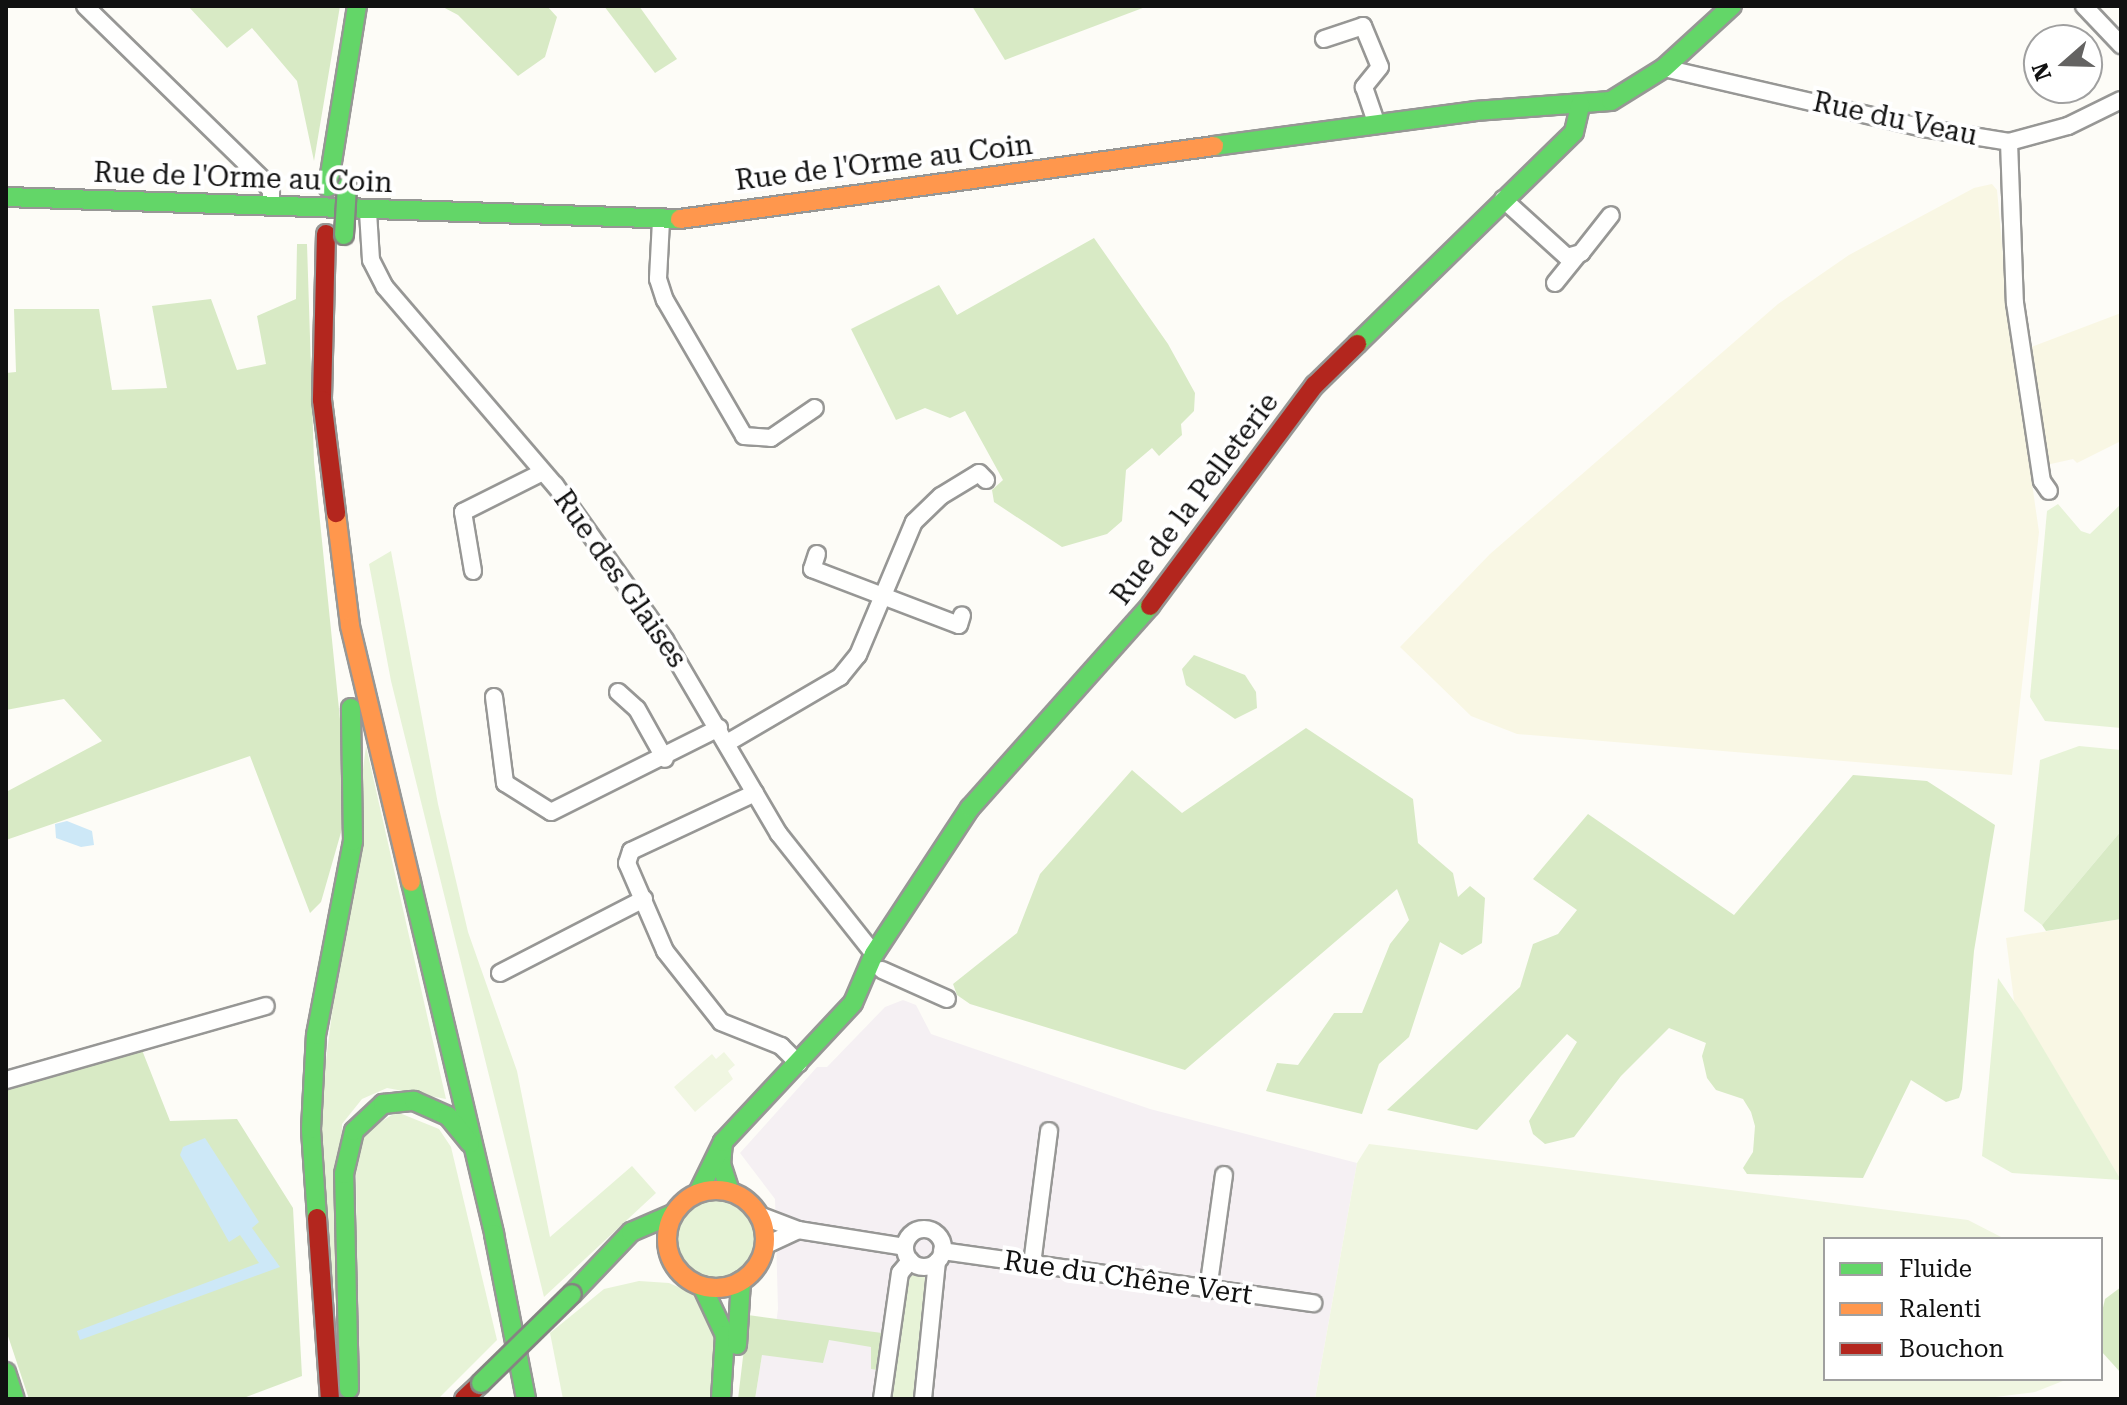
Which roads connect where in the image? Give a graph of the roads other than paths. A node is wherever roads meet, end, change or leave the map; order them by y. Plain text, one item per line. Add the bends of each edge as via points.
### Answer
1 (85, 6) edge
2 (357, 6) edge
3 (375, 6) edge
4 (1732, 6) edge
5 (2084, 6) edge
6 (1324, 39) dead end
7 (2121, 45) edge
8 (1664, 68) junction
9 (2121, 100) edge
10 (1580, 105) junction
11 (1377, 125) junction
12 (2009, 142) junction
13 (338, 187) junction
14 (6, 197) edge
15 (1503, 199) junction
16 (271, 206) junction
17 (368, 212) junction
18 (1611, 215) dead end
19 (661, 221) junction
20 (335, 234) junction
21 (1577, 256) junction
22 (1555, 283) dead end
23 (815, 408) dead end
24 (543, 472) junction
25 (986, 480) dead end
26 (2049, 491) dead end
27 (817, 554) dead end
28 (473, 571) dead end
29 (882, 597) junction
30 (962, 615) dead end
31 (350, 626) junction
32 (618, 692) dead end
33 (494, 697) dead end
34 (723, 735) junction
35 (665, 759) junction
36 (755, 793) junction
37 (644, 899) junction
38 (877, 958) junction
39 (500, 973) dead end
40 (947, 999) dead end
41 (266, 1006) dead end
42 (799, 1064) junction
43 (6, 1080) edge
44 (1049, 1131) dead end
45 (723, 1142) junction
46 (472, 1146) junction
47 (1224, 1175) dead end
48 (730, 1192) junction
49 (698, 1193) junction
50 (673, 1214) junction
51 (759, 1215) junction
52 (798, 1230) junction
53 (621, 1242) junction
54 (764, 1246) junction
55 (667, 1248) junction
56 (907, 1254) junction
57 (940, 1256) junction
58 (1032, 1264) junction
59 (741, 1281) junction
60 (702, 1286) junction
61 (1208, 1290) junction
62 (1313, 1303) dead end
63 (6, 1372) edge
64 (15, 1399) edge
65 (330, 1399) edge
66 (350, 1399) edge
67 (464, 1399) edge
68 (526, 1399) edge
69 (545, 1399) edge
70 (721, 1399) edge
71 (731, 1399) edge
72 (882, 1399) edge
73 (923, 1399) edge

1 - 16 street via 263,180 271,191
2 - 13 main road
3 - 13 main road
4 - 8 main road, Rue de l'Orme au Coin
5 - 7 street
6 - 11 street via 1363,26 1380,67 1364,87
8 - 10 main road, Rue de l'Orme au Coin via 1622,98
8 - 12 street, Rue du Veau via 1923,128
9 - 12 street, Rue du Veau via 2068,126
10 - 11 main road, Rue de l'Orme au Coin via 1475,111
10 - 15 main road, Rue de la Pelleterie via 1574,132
11 - 19 main road, Rue de l'Orme au Coin
12 - 26 street via 2015,303 2042,481
13 - 20 main road
14 - 16 main road, Rue de l'Orme au Coin
15 - 21 street via 1561,254
15 - 38 main road, Rue de la Pelleterie via 1315,385 1125,639 970,808
16 - 17 main road, Rue de l'Orme au Coin
17 - 19 main road, Rue de l'Orme au Coin
17 - 24 street, Rue des Glaises via 371,260 385,287
18 - 21 street
19 - 23 street via 658,279 665,300 744,436 771,438
20 - 31 main road via 322,400
20 - 69 main road via 341,401 364,599 512,1231
21 - 22 street
24 - 28 street via 463,512
24 - 34 street, Rue des Glaises via 665,640
25 - 29 street via 979,473 926,507
27 - 29 street via 812,569
29 - 30 street via 959,625
29 - 34 street via 858,655 840,677
31 - 46 main road
31 - 65 main road via 353,841 316,1035 311,1129
32 - 35 street via 637,709
33 - 35 street via 505,783 538,808 565,809
34 - 35 street
34 - 36 street, Rue des Glaises
36 - 37 street via 631,851 627,863
36 - 38 street, Rue des Glaises via 779,834
37 - 39 street
37 - 42 street via 665,951 721,1022 781,1046
38 - 40 street
38 - 42 main road, Rue de la Pelleterie via 868,1004
41 - 43 street
42 - 45 main road, Rue de la Pelleterie
44 - 58 street
45 - 48 main road via 721,1164
45 - 49 main road, Rue de la Pelleterie
46 - 66 main road via 448,1116 414,1101 383,1104 354,1131 344,1174
46 - 68 main road
47 - 61 street
48 - 49 main road
48 - 51 main road
49 - 50 main road
50 - 53 main road via 640,1226
50 - 55 main road
51 - 52 street
51 - 54 main road
52 - 54 street
52 - 56 street
53 - 55 main road via 644,1238
53 - 67 main road, bridge
54 - 59 main road via 760,1260
55 - 60 main road via 679,1272
56 - 57 street via 921,1268
56 - 57 street via 912,1234 926,1229 941,1240
56 - 72 street
57 - 58 street, Rue du Chêne Vert
57 - 73 street
58 - 61 street, Rue du Chêne Vert
59 - 60 main road
59 - 71 main road
60 - 70 main road via 725,1335
61 - 62 street, Rue du Chêne Vert
63 - 64 main road

